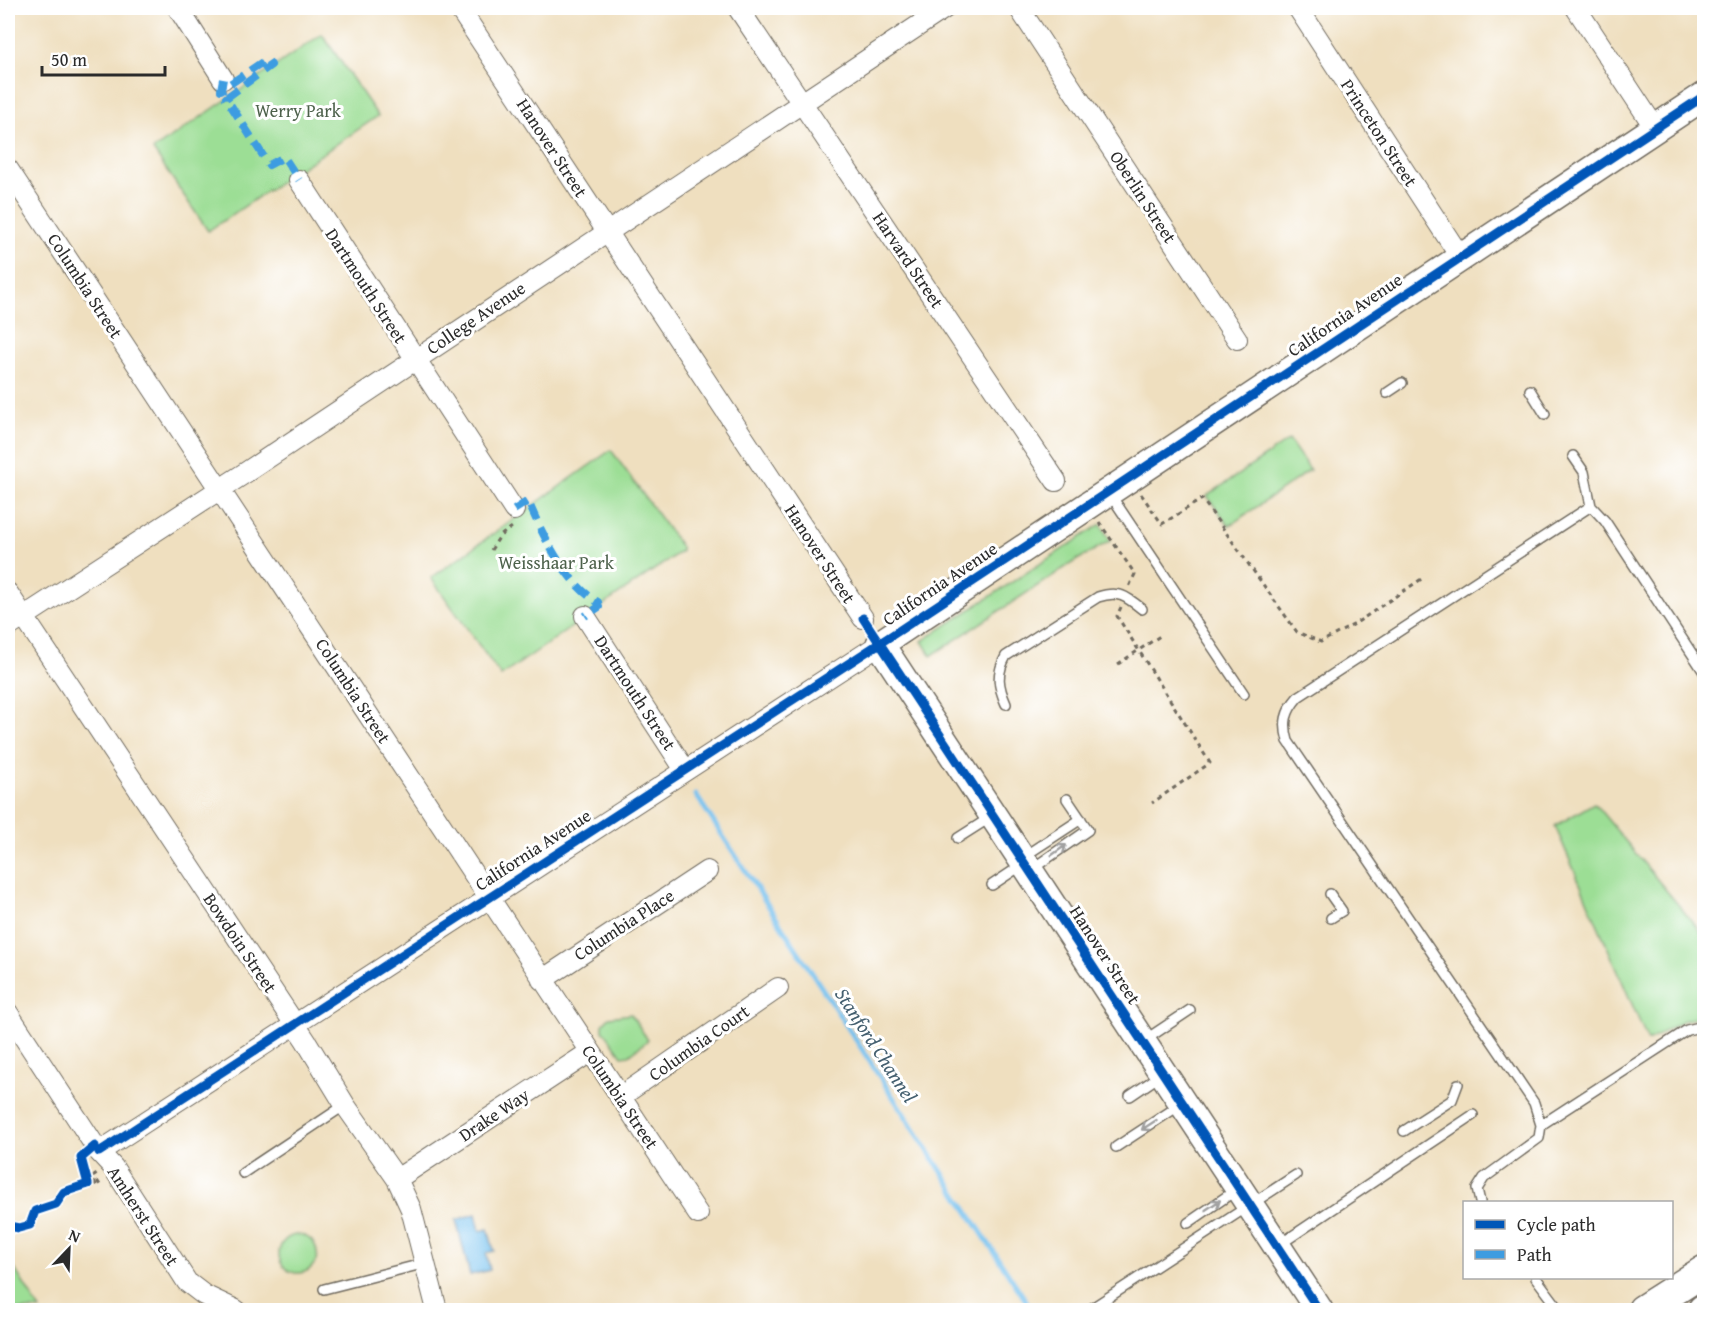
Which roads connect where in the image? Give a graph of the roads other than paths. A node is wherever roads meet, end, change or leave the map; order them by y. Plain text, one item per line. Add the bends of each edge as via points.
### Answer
1 (178, 8) edge
2 (459, 8) edge
3 (738, 8) edge
4 (945, 8) edge
5 (1019, 8) edge
6 (1298, 8) edge
7 (1576, 8) edge
8 (223, 79) dead end
9 (1704, 96) edge
10 (800, 102) junction
11 (1655, 128) junction
12 (8, 169) edge
13 (299, 180) dead end
14 (607, 230) junction
15 (1461, 258) junction
16 (1237, 339) dead end
17 (414, 359) junction
18 (1402, 383) dead end
19 (1530, 390) dead end
20 (1387, 393) dead end
21 (1545, 414) dead end
22 (1573, 456) dead end
23 (1056, 481) dead end
24 (219, 489) junction
25 (1109, 491) junction
26 (1591, 506) junction
27 (516, 517) road end
28 (8, 593) edge
29 (1142, 609) dead end
30 (585, 616) dead end
31 (863, 618) dead end
32 (15, 622) edge
33 (880, 644) junction
34 (1704, 672) edge
35 (1244, 694) dead end
36 (1006, 704) dead end
37 (685, 770) junction
38 (1067, 799) dead end
39 (993, 815) junction
40 (1081, 819) junction
41 (958, 838) dead end
42 (1025, 864) junction
43 (707, 871) dead end
44 (992, 885) dead end
45 (1330, 894) dead end
46 (490, 898) junction
47 (1331, 918) dead end
48 (542, 980) junction
49 (778, 988) dead end
50 (1190, 1010) dead end
51 (8, 1013) edge
52 (295, 1026) junction
53 (1704, 1026) edge
54 (1142, 1042) junction
55 (590, 1052) junction
56 (1163, 1073) junction
57 (1458, 1084) dead end
58 (1130, 1096) dead end
59 (620, 1097) junction
60 (1182, 1103) junction
61 (345, 1105) junction
62 (1473, 1115) dead end
63 (1541, 1125) junction
64 (1404, 1131) dead end
65 (1116, 1147) dead end
66 (97, 1149) junction
67 (243, 1173) dead end
68 (1296, 1175) dead end
69 (398, 1179) junction
70 (1244, 1197) junction
71 (1480, 1201) edge
72 (698, 1214) dead end
73 (1188, 1222) dead end
74 (1277, 1247) junction
75 (426, 1263) junction
76 (1704, 1271) edge
77 (1537, 1279) edge
78 (324, 1289) dead end
79 (236, 1311) edge
80 (437, 1311) edge
81 (1089, 1311) edge
82 (1319, 1311) edge
83 (1560, 1311) edge
84 (1643, 1311) edge

1 - 8 street
2 - 14 street, Hanover Street
3 - 10 street, Harvard Street
4 - 10 street, College Avenue
5 - 16 street, Oberlin Street
6 - 15 street, Princeton Street
7 - 11 street
9 - 11 street, California Avenue
10 - 14 street, College Avenue
10 - 23 street, Harvard Street
11 - 15 street, California Avenue
12 - 24 street, Columbia Street
13 - 17 street, Dartmouth Street
14 - 17 street, College Avenue
14 - 31 street, Hanover Street
15 - 25 street, California Avenue
17 - 24 street, College Avenue
17 - 27 street, Dartmouth Street
18 - 20 lane
19 - 21 lane
22 - 26 lane via 1584,472
24 - 32 street, College Avenue
24 - 46 street, Columbia Street
25 - 33 street, California Avenue
25 - 35 lane
26 - 34 lane via 1605,521
26 - 63 lane via 1298,698 1286,715 1284,727 1288,741 1534,1103
28 - 32 street, Bowdoin Street
29 - 36 lane via 1126,596 1112,592 1006,656 999,670 999,688
30 - 37 street, Dartmouth Street
32 - 52 street, Bowdoin Street
33 - 37 street, California Avenue
33 - 39 street, Hanover Street
37 - 46 street, California Avenue
38 - 40 lane
39 - 41 lane
39 - 42 street, Hanover Street
40 - 42 lane
42 -> 40 lane via 1088,830
42 - 44 lane
42 - 54 street, Hanover Street
43 - 48 street, Columbia Place
45 - 47 lane via 1342,911
46 - 48 street, Columbia Street
46 - 52 street, California Avenue
48 - 55 street, Columbia Street
49 - 59 street, Columbia Court
50 - 54 lane
51 - 66 street, Amherst Street
52 - 61 street, Bowdoin Street
52 - 66 street, California Avenue
53 - 63 lane via 1686,1030
54 - 56 street, Hanover Street
55 - 59 street, Columbia Street
55 - 69 street, Drake Way
56 - 58 lane
56 - 60 street, Hanover Street
57 - 64 lane via 1452,1100
59 - 72 street, Columbia Street
60 -> 65 lane
60 - 70 street, Hanover Street
61 - 67 lane
61 - 69 street, Bowdoin Street
62 - 74 lane
63 - 71 lane via 1539,1137 1528,1148 1484,1178 1477,1189
66 - 79 street, Amherst Street via 113,1167 187,1282
68 - 70 lane
69 - 75 street, Bowdoin Street
73 -> 70 lane
70 - 74 street, Hanover Street
70 - 81 lane
74 - 82 street, Hanover Street
75 - 78 lane
75 - 80 street, Bowdoin Street
76 - 84 main road
77 - 83 lane

